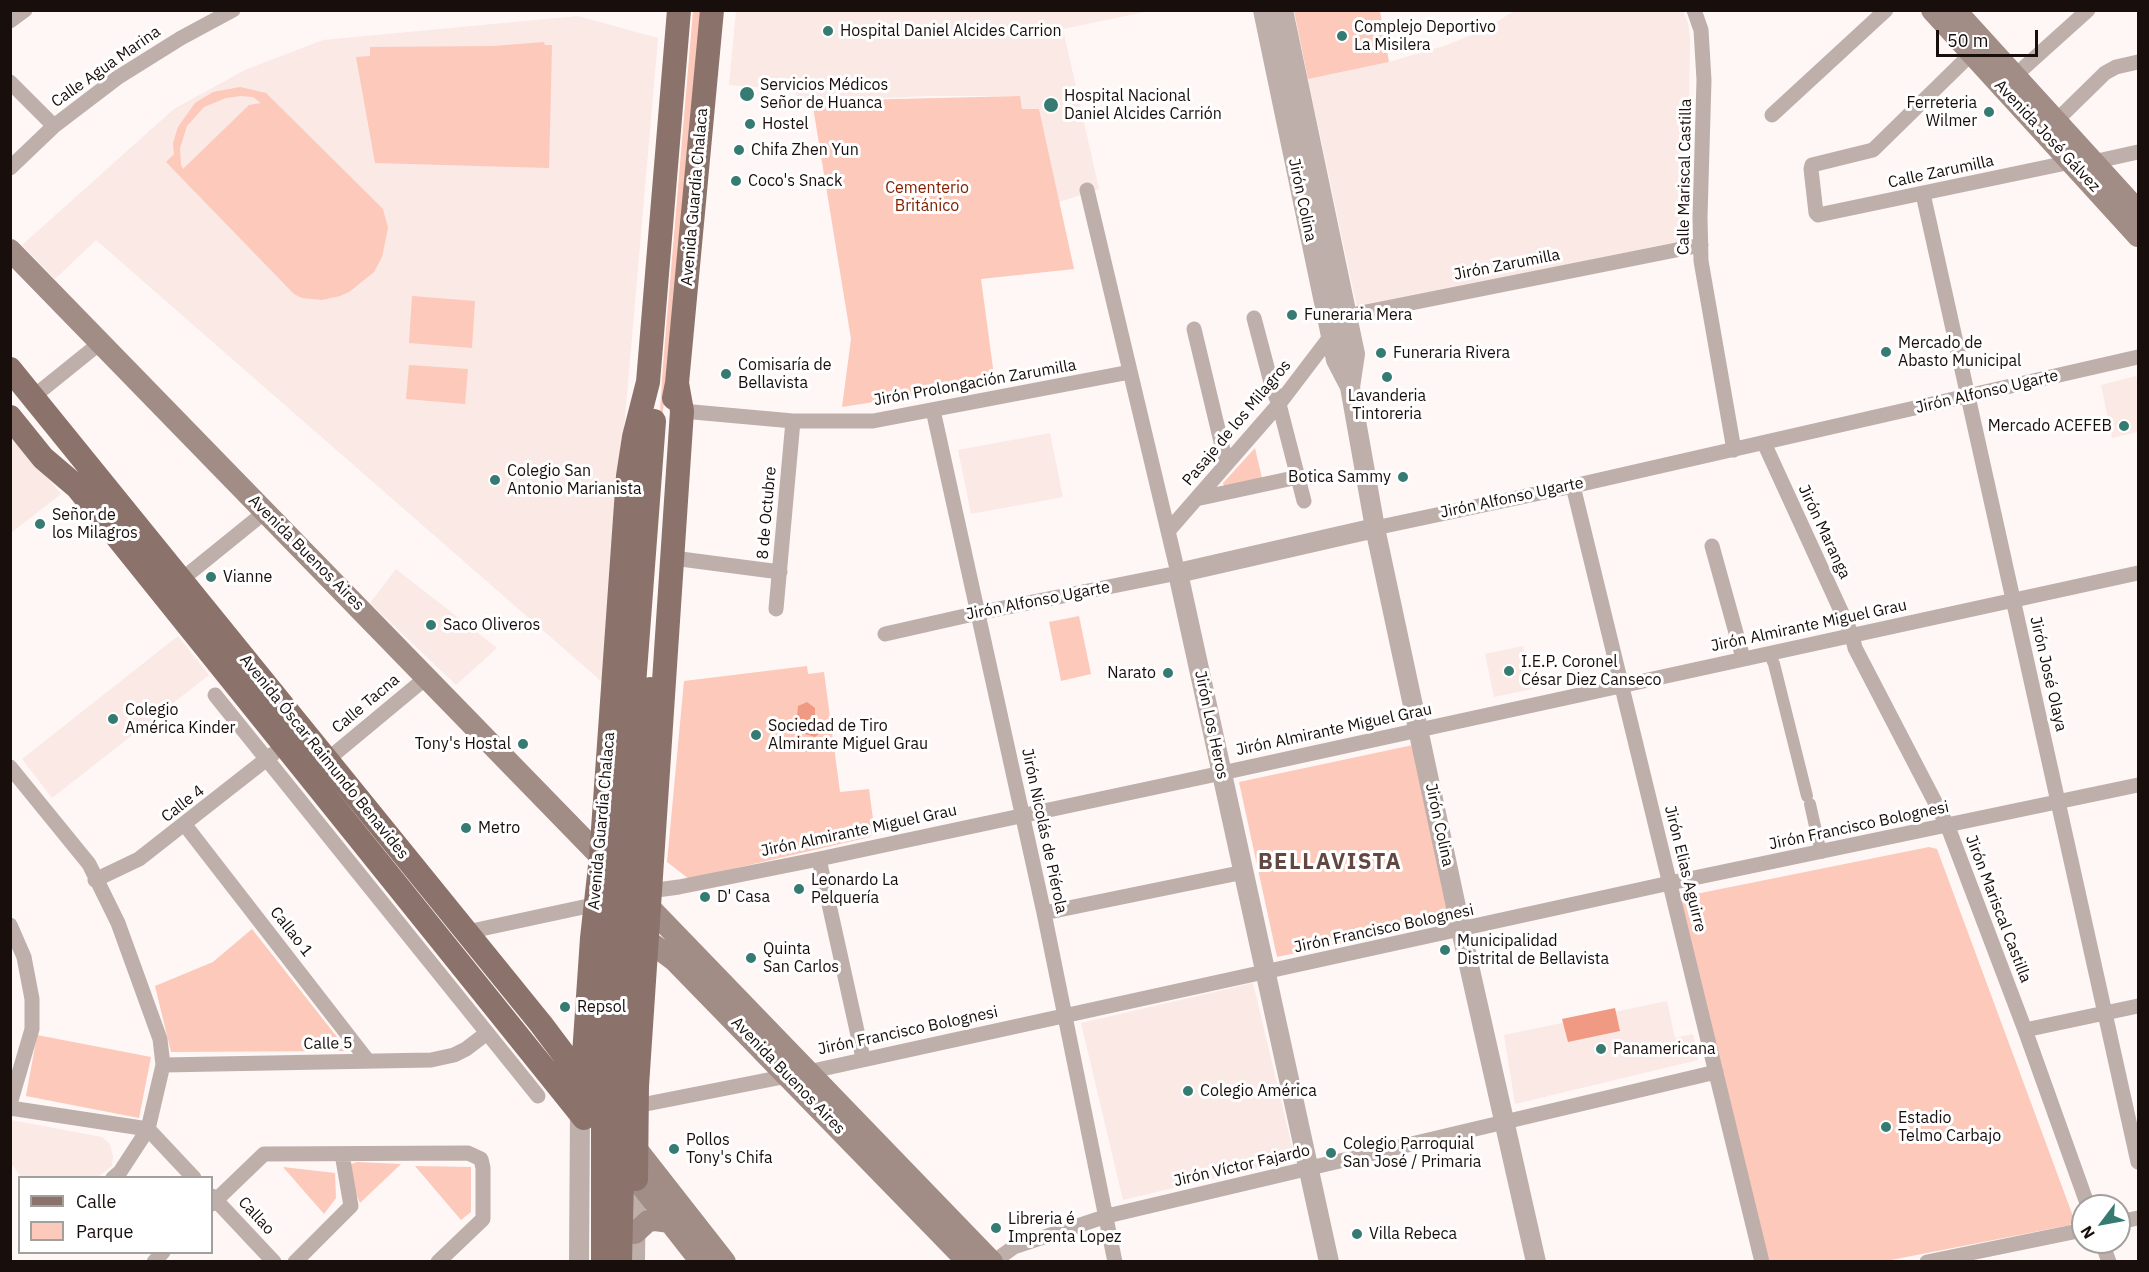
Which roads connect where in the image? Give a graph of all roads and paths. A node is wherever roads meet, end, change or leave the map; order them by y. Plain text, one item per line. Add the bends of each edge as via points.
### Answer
1 (25, 10) edge
2 (233, 10) edge
3 (679, 10) edge
4 (712, 10) edge
5 (1263, 10) edge
6 (1283, 10) edge
7 (1695, 10) edge
8 (1886, 10) edge
9 (1932, 10) edge
10 (1955, 10) edge
11 (2088, 10) edge
12 (10, 21) edge
13 (1971, 54) junction
14 (2139, 62) edge
15 (1286, 71) junction
16 (10, 82) edge
17 (2009, 82) junction
18 (1772, 115) dead end
19 (2056, 121) junction
20 (54, 126) junction
21 (2139, 152) edge
22 (2082, 162) junction
23 (10, 168) edge
24 (1087, 190) dead end
25 (1923, 194) junction
26 (2139, 211) edge
27 (1318, 228) junction
28 (2139, 236) edge
29 (1701, 245) junction
30 (10, 249) edge
31 (1346, 316) junction
32 (1254, 318) dead end
33 (1194, 329) dead end
34 (1331, 338) junction
35 (100, 343) junction
36 (2139, 357) edge
37 (10, 369) edge
38 (1130, 372) junction
39 (648, 382) junction
40 (1350, 387) junction
41 (22, 393) edge
42 (1968, 397) junction
43 (1279, 404) junction
44 (933, 410) junction
45 (10, 417) edge
46 (668, 419) junction
47 (793, 421) junction
48 (1764, 443) junction
49 (1734, 450) junction
50 (1228, 462) junction
51 (1298, 477) junction
52 (1573, 486) junction
53 (1196, 499) junction
54 (1304, 501) dead end
55 (265, 512) junction
56 (1375, 528) junction
57 (1169, 530) junction
58 (1712, 546) dead end
59 (673, 558) junction
60 (780, 572) junction
61 (1178, 573) junction
62 (2139, 573) edge
63 (181, 580) junction
64 (2013, 600) junction
65 (776, 609) dead end
66 (978, 613) junction
67 (885, 634) dead end
68 (1852, 635) junction
69 (1769, 653) junction
70 (1743, 658) junction
71 (427, 677) junction
72 (232, 680) junction
73 (1621, 684) junction
74 (1418, 730) junction
75 (276, 752) junction
76 (327, 760) junction
77 (10, 768) edge
78 (1222, 773) junction
79 (2139, 785) edge
80 (2058, 802) junction
81 (1022, 814) junction
82 (185, 825) junction
83 (1948, 827) junction
84 (1821, 853) junction
85 (601, 857) junction
86 (819, 859) junction
87 (1244, 872) junction
88 (95, 880) junction
89 (1670, 884) junction
90 (650, 899) junction
91 (595, 905) junction
92 (1044, 913) junction
93 (10, 925) edge
94 (1461, 930) junction
95 (467, 933) junction
96 (647, 940) junction
97 (1266, 973) junction
98 (2139, 1006) edge
99 (2105, 1013) junction
100 (1064, 1016) junction
101 (2025, 1030) junction
102 (487, 1034) junction
103 (863, 1058) junction
104 (368, 1061) junction
105 (163, 1065) junction
106 (1716, 1072) junction
107 (798, 1074) junction
108 (581, 1078) junction
109 (538, 1096) dead end
110 (10, 1106) edge
111 (636, 1106) junction
112 (580, 1113) junction
113 (1505, 1122) junction
114 (148, 1129) junction
115 (635, 1147) junction
116 (342, 1154) junction
117 (2139, 1162) edge
118 (1309, 1169) junction
119 (115, 1176) edge
120 (192, 1176) edge
121 (636, 1179) junction
122 (2084, 1194) edge
123 (213, 1200) edge
124 (1107, 1216) junction
125 (670, 1222) junction
126 (2071, 1232) edge
127 (635, 1233) junction
128 (274, 1262) edge
129 (295, 1262) edge
130 (438, 1262) edge
131 (579, 1262) edge
132 (603, 1262) edge
133 (620, 1262) edge
134 (636, 1262) edge
135 (701, 1262) edge
136 (725, 1262) edge
137 (968, 1262) edge
138 (993, 1262) edge
139 (1115, 1262) edge
140 (1329, 1262) edge
141 (1536, 1262) edge
142 (1762, 1262) edge
143 (1927, 1262) edge

1 - 12 street
2 - 20 street, Calle Agua Marina via 117,78
3 - 39 main road, Avenida Guardia Chalaca
4 - 46 main road, Avenida Guardia Chalaca via 677,382
5 - 15 street, Jirón Colina
6 - 15 street, Jirón Colina
7 - 29 street, Calle Mariscal Castilla via 1701,30 1704,80
8 - 18 street
9 - 13 main road, Avenida José Gálvez
10 - 17 main road, Avenida José Gálvez
11 - 17 street
13 - 17 main road, Avenida José Gálvez
13 - 25 street, Calle Zarumilla via 1873,150 1812,165 1818,215
14 - 19 street via 2105,72
15 - 27 street, Jirón Colina
16 - 20 street
17 - 19 main road, Avenida José Gálvez
17 - 22 main road, Avenida José Gálvez
19 - 22 main road, Avenida José Gálvez
20 - 23 street, Calle Agua Marina
21 - 22 street, Calle Zarumilla
22 - 25 street, Calle Zarumilla
22 - 26 main road, Avenida José Gálvez
22 - 28 main road, Avenida José Gálvez
24 - 38 street, Jirón Los Heros
25 - 42 street, Jirón José Olaya
27 - 31 street, Jirón Colina
27 - 34 street, Jirón Colina
29 - 31 street, Jirón Zarumilla
29 - 49 street, Calle Mariscal Castilla
30 - 35 main road, Avenida Buenos Aires
31 - 34 street
31 - 40 street, Jirón Colina via 1355,354
32 - 43 street
33 - 50 street
34 - 40 street, Jirón Colina via 1336,360
34 - 43 street, Pasaje de los Milagros
35 - 41 street
35 - 55 main road, Avenida Buenos Aires
36 - 42 street, Jirón Alfonso Ugarte
37 - 41 main road, Avenida Óscar Raimundo Benavides
38 - 44 street, Jirón Prolongación Zarumilla
38 - 57 street, Jirón Los Heros
39 - 46 main road, Avenida Guardia Chalaca
39 - 85 main road, Avenida Guardia Chalaca via 628,476
40 - 56 street, Jirón Colina
41 - 63 main road, Avenida Óscar Raimundo Benavides
42 - 48 street, Jirón Alfonso Ugarte
42 - 64 street, Jirón José Olaya
43 - 50 street, Pasaje de los Milagros
43 - 51 street
44 - 47 street, Jirón Prolongación Zarumilla via 873,421
44 - 66 street, Jirón Nicolás de Piérola
45 - 72 main road, Avenida Óscar Raimundo Benavides via 44,458 77,487
46 - 47 street, Jirón Prolongación Zarumilla
46 - 59 main road, Avenida Guardia Chalaca
46 - 132 main road, Avenida Guardia Chalaca, bridge via 603,1093
46 - 133 main road, Avenida Guardia Chalaca, bridge via 625,1054
47 - 60 street, 8 de Octubre
48 - 49 street, Jirón Alfonso Ugarte
48 - 68 street, Jirón Maranga
49 - 52 street, Jirón Alfonso Ugarte
50 - 53 street, Pasaje de los Milagros
51 - 53 street
51 - 54 street
52 - 56 street, Jirón Alfonso Ugarte
52 - 73 street, Jirón Elias Aguirre
53 - 57 street, Pasaje de los Milagros
55 - 63 street
55 - 71 main road, Avenida Buenos Aires
56 - 61 street, Jirón Alfonso Ugarte
56 - 74 street, Jirón Colina
57 - 61 street, Jirón Los Heros
58 - 70 street
59 - 60 street
59 - 90 main road, Avenida Guardia Chalaca
60 - 65 street, 8 de Octubre
61 - 66 street, Jirón Alfonso Ugarte
61 - 78 street, Jirón Los Heros
62 - 64 street, Jirón Almirante Miguel Grau
63 - 72 main road, Avenida Óscar Raimundo Benavides
64 - 68 street, Jirón Almirante Miguel Grau
64 - 80 street, Jirón José Olaya
66 - 67 street, Jirón Alfonso Ugarte
66 - 81 street, Jirón Nicolás de Piérola
68 - 69 street, Jirón Almirante Miguel Grau
68 - 83 street, Jirón Mariscal Castilla via 1855,648
69 - 70 street, Jirón Almirante Miguel Grau
69 - 84 street
70 - 73 street, Jirón Almirante Miguel Grau
71 - 76 street, Calle Tacna
71 - 85 main road, Avenida Buenos Aires
72 - 75 main road, Avenida Óscar Raimundo Benavides
72 - 76 main road, Avenida Óscar Raimundo Benavides
73 - 74 street, Jirón Almirante Miguel Grau
73 - 89 street, Jirón Elias Aguirre
74 - 78 street, Jirón Almirante Miguel Grau
74 - 94 street, Jirón Colina
75 - 82 street, Calle 4
75 - 102 street, Avenida Óscar Raimundo Benavides
75 - 112 main road, Avenida Óscar Raimundo Benavides
76 - 95 main road, Avenida Óscar Raimundo Benavides
77 - 88 street via 89,864
78 - 81 street, Jirón Almirante Miguel Grau
78 - 87 street, Jirón Los Heros
79 - 80 street, Jirón Francisco Bolognesi
80 - 83 street, Jirón Francisco Bolognesi
80 - 99 street, Jirón José Olaya
81 - 86 street, Jirón Almirante Miguel Grau
81 - 92 street, Jirón Nicolás de Piérola
82 - 88 street, Calle 4 via 139,859
82 - 104 street, Callao 1
83 - 84 street, Jirón Francisco Bolognesi
83 - 101 street, Jirón Mariscal Castilla
84 - 89 street, Jirón Francisco Bolognesi
85 - 91 main road, Avenida Guardia Chalaca
86 - 90 street, Jirón Almirante Miguel Grau via 679,888
86 - 103 street
87 - 92 street
87 - 97 street, Jirón Los Heros
88 - 105 street via 122,934 160,1040
89 - 94 street, Jirón Francisco Bolognesi
89 - 106 street, Jirón Elias Aguirre
90 - 91 street, Jirón Almirante Miguel Grau
90 - 96 main road, Avenida Guardia Chalaca
90 - 107 main road, Avenida Buenos Aires
91 - 95 street, Jirón Almirante Miguel Grau
91 - 96 main road, Avenida Buenos Aires
91 - 108 main road, Avenida Guardia Chalaca
92 - 100 street, Jirón Nicolás de Piérola
93 - 110 street via 24,957 32,999 32,1029
94 - 97 street, Jirón Francisco Bolognesi
94 - 113 street, Jirón Colina
95 - 108 main road, Avenida Óscar Raimundo Benavides
96 - 107 main road, Avenida Buenos Aires
96 - 111 main road, Avenida Guardia Chalaca
97 - 100 street, Jirón Francisco Bolognesi
97 - 118 street, Jirón Los Heros
98 - 99 street
99 - 101 street
99 - 117 street, Jirón José Olaya
100 - 103 street, Jirón Francisco Bolognesi
100 - 124 street, Jirón Nicolás de Piérola
101 - 122 street, Jirón Mariscal Castilla
102 - 104 street, Calle 5 via 466,1049 443,1058
102 - 109 street, Avenida Óscar Raimundo Benavides
103 - 107 street, Jirón Francisco Bolognesi
104 - 105 street, Calle 5
105 - 114 street
106 - 113 street, Jirón Víctor Fajardo
106 - 142 street, Jirón Elias Aguirre
107 - 111 street, Jirón Francisco Bolognesi
107 - 137 main road, Avenida Buenos Aires
107 - 138 main road, Avenida Buenos Aires
108 - 112 main road, Avenida Guardia Chalaca
108 - 115 main road, Avenida Óscar Raimundo Benavides
110 - 114 street
111 - 115 main road, Avenida Guardia Chalaca
112 - 121 main road, Avenida Óscar Raimundo Benavides
112 - 131 street, Avenida Guardia Chalaca
113 - 118 street, Jirón Víctor Fajardo
113 - 141 street, Jirón Colina
114 - 119 street
114 - 120 street
115 - 121 main road, Avenida Guardia Chalaca
115 - 136 main road
116 - 123 street via 264,1155
116 - 129 street via 351,1206
116 - 130 street via 468,1153 481,1159 483,1219
118 - 124 street, Jirón Víctor Fajardo
118 - 140 street, Jirón Los Heros
121 - 125 main road
121 - 127 street, Avenida Guardia Chalaca
123 - 128 street, Callao
124 - 138 street, Jirón Víctor Fajardo via 1014,1247
124 - 139 street, Jirón Nicolás de Piérola
125 - 127 main road via 648,1221
125 - 135 main road
126 - 143 street
127 - 134 street, Avenida Guardia Chalaca

